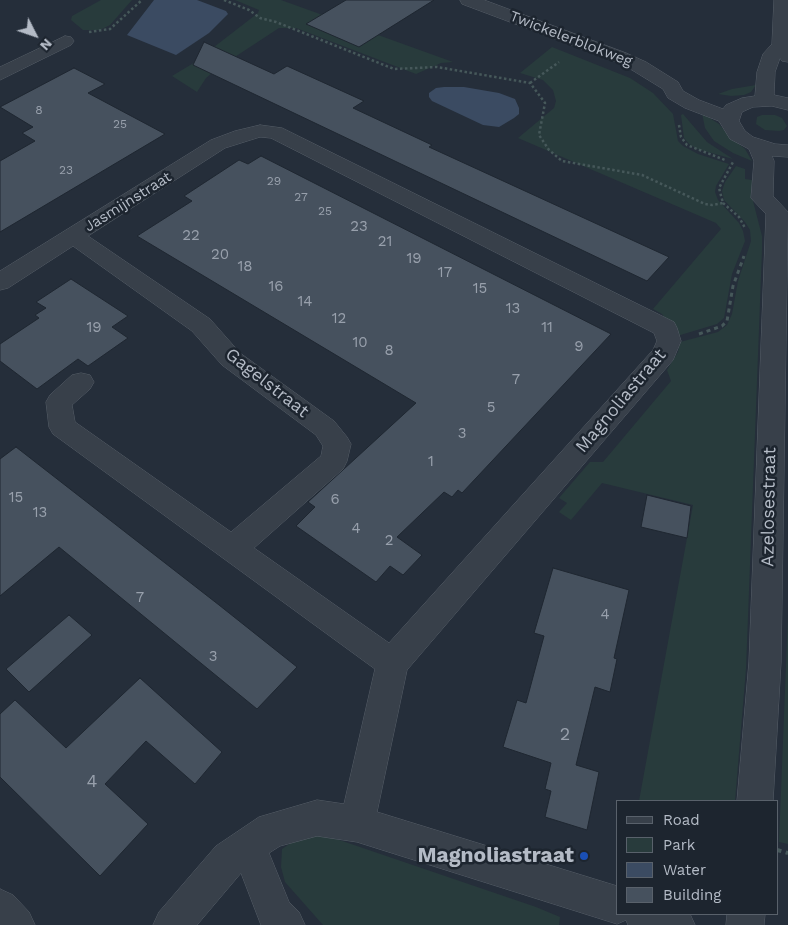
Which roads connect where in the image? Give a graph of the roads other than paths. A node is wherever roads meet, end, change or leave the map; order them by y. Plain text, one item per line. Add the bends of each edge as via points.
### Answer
1 (468, 0) edge
2 (782, 0) edge
3 (65, 41) road end
4 (784, 51) edge
5 (0, 74) edge
6 (764, 100) junction
7 (788, 104) edge
8 (735, 111) junction
9 (260, 131) joint
10 (759, 147) junction
11 (788, 151) edge
12 (783, 208) edge
13 (73, 236) junction
14 (0, 282) edge
15 (81, 382) dead end
16 (233, 548) junction
17 (392, 663) junction
18 (754, 800) edge
19 (357, 824) junction
20 (248, 846) junction
21 (616, 905) edge
22 (0, 908) edge
23 (645, 915) edge
24 (16, 925) edge
25 (172, 925) edge
26 (286, 925) edge
27 (676, 925) edge

1 - 8 street, Twickelerblokweg via 620,57 670,86 674,94 692,104
2 - 4 street
3 - 5 street
4 - 6 street via 772,54
6 - 7 street
6 - 8 street
8 - 10 street via 731,128
9 - 13 street, Jasmijnstraat via 218,144
9 - 17 street, Magnoliastraat via 276,132 651,320 665,328 669,341 664,354
10 - 11 street
10 - 12 street, Azelosestraat via 764,161 762,198
12 - 18 street, Azelosestraat via 765,662
13 - 14 street, Jasmijnstraat
13 - 16 street, Gagelstraat via 201,324 231,359 325,428 337,444 333,461
15 - 16 street via 59,402 62,427
16 - 17 street
17 - 19 street, Magnoliastraat
19 - 20 street via 317,818 272,830
19 - 21 street
20 - 25 street via 229,859
20 - 26 street via 276,915
22 - 24 street
23 - 27 street

